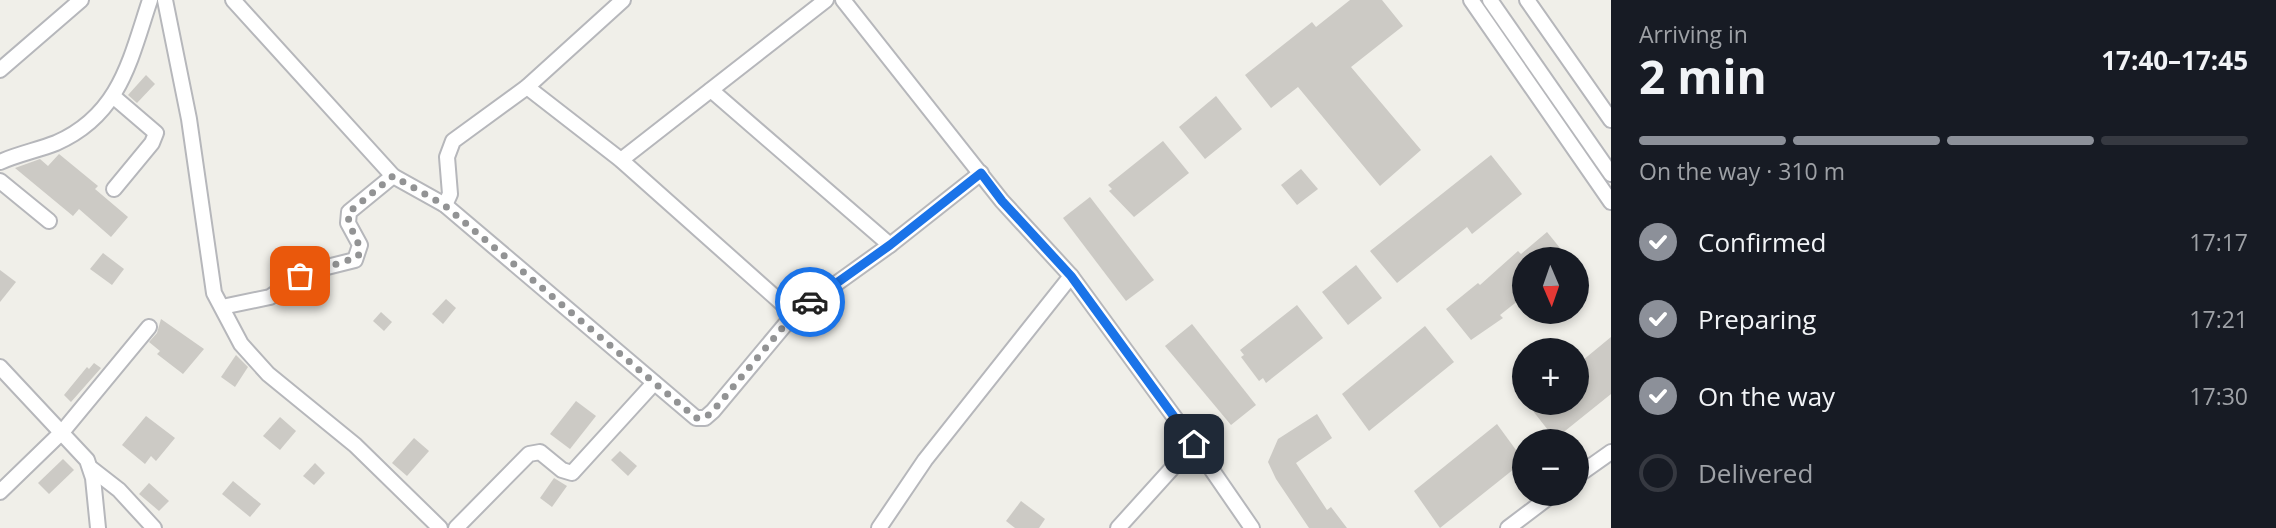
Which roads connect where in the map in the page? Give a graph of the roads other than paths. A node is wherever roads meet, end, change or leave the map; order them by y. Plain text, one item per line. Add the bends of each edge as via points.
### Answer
1 (81, 0) edge
2 (150, 0) edge
3 (165, 0) edge
4 (233, 0) edge
5 (623, 0) edge
6 (826, 0) edge
7 (843, 0) edge
8 (1471, 0) edge
9 (1490, 0) edge
10 (1527, 0) edge
11 (0, 70) edge
12 (527, 88) junction
13 (711, 90) junction
14 (114, 97) junction
15 (1611, 120) edge
16 (621, 160) junction
17 (0, 162) edge
18 (981, 173) junction
19 (1611, 174) edge
20 (393, 176) junction
21 (0, 181) edge
22 (114, 189) dead end
23 (1611, 202) edge
24 (444, 205) junction
25 (49, 221) dead end
26 (890, 245) junction
27 (1071, 276) junction
28 (222, 307) junction
29 (794, 314) junction
30 (149, 327) dead end
31 (0, 367) edge
32 (653, 383) junction
33 (63, 431) junction
34 (1194, 444) junction
35 (1611, 452) edge
36 (1589, 468) edge
37 (92, 469) junction
38 (0, 492) edge
39 (1537, 506) edge
40 (432, 525) edge
41 (99, 528) edge
42 (154, 528) edge
43 (456, 528) edge
44 (879, 528) edge
45 (1118, 528) edge
46 (1252, 528) edge
47 (1508, 528) edge

1 - 11 street
2 - 14 street
3 - 28 street via 190,118 211,282
4 - 20 street
5 - 12 street
6 - 13 street
7 - 18 street
8 - 23 street
9 - 19 street
10 - 15 street
12 - 16 street
12 - 24 street via 453,141 447,157 450,194
13 - 16 street
13 - 26 street
14 - 17 street via 95,117 57,142
14 - 22 street via 156,133
16 - 29 street
18 - 26 street
18 - 27 street
20 - 24 street
20 - 28 street via 349,212 348,223 360,245 355,260 307,272 270,297
21 - 25 street
24 - 32 street
26 - 29 street
27 - 34 street
27 - 44 street via 925,460
28 - 40 street via 241,344 268,374 355,445
29 - 32 street via 705,418 688,414
30 - 33 street
31 - 33 street
32 - 43 street via 572,472 562,470 540,452 529,454
33 - 37 street
33 - 38 street
34 - 45 street
34 - 46 street
35 - 36 street
37 - 41 street
37 - 42 street
39 - 47 street

